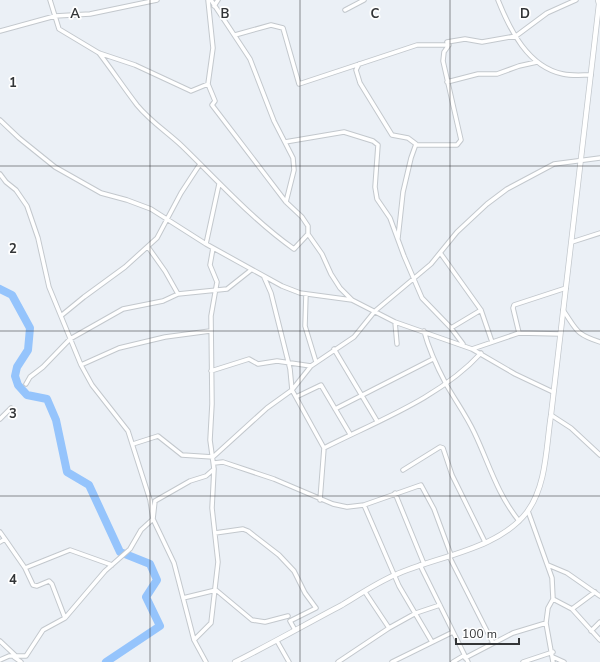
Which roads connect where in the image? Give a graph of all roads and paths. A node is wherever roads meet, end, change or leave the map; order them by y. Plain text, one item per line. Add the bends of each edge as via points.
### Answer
1 (50, 0) edge
2 (157, 0) edge
3 (208, 0) edge
4 (211, 0) edge
5 (218, 0) edge
6 (364, 0) edge
7 (498, 0) edge
8 (576, 0) edge
9 (598, 0) edge
10 (214, 6) junction
11 (345, 10) dead end
12 (55, 16) junction
13 (0, 31) edge
14 (235, 35) junction
15 (516, 36) junction
16 (448, 45) junction
17 (99, 53) junction
18 (537, 62) junction
19 (360, 64) junction
20 (590, 75) junction
21 (447, 82) junction
22 (208, 84) junction
23 (0, 120) edge
24 (284, 142) junction
25 (416, 146) junction
26 (600, 158) edge
27 (581, 160) junction
28 (200, 164) junction
29 (0, 174) edge
30 (219, 184) junction
31 (286, 202) junction
32 (168, 219) junction
33 (600, 233) edge
34 (308, 234) junction
35 (398, 240) junction
36 (572, 242) junction
37 (206, 244) junction
38 (148, 247) junction
39 (212, 248) junction
40 (441, 254) junction
41 (251, 270) junction
42 (263, 276) junction
43 (414, 279) junction
44 (566, 288) junction
45 (215, 291) junction
46 (178, 294) junction
47 (306, 294) junction
48 (352, 300) junction
49 (481, 310) junction
50 (563, 310) junction
51 (375, 311) junction
52 (62, 315) junction
53 (395, 322) junction
54 (451, 328) junction
55 (210, 331) junction
56 (424, 331) junction
57 (519, 333) junction
58 (560, 334) junction
59 (70, 339) junction
60 (492, 342) junction
61 (600, 342) edge
62 (397, 344) dead end
63 (463, 345) junction
64 (334, 349) junction
65 (472, 349) junction
66 (481, 353) junction
67 (433, 359) junction
68 (316, 362) junction
69 (288, 364) junction
70 (81, 365) junction
71 (311, 366) junction
72 (211, 371) junction
73 (26, 384) dead end
74 (446, 384) junction
75 (292, 390) junction
76 (553, 392) junction
77 (362, 394) junction
78 (296, 397) junction
79 (11, 408) dead end
80 (335, 409) junction
81 (551, 415) junction
82 (0, 419) edge
83 (377, 421) junction
84 (350, 434) junction
85 (133, 444) junction
86 (324, 448) junction
87 (600, 455) edge
88 (213, 458) junction
89 (214, 463) junction
90 (214, 469) junction
91 (403, 470) dead end
92 (395, 493) junction
93 (320, 500) junction
94 (364, 504) junction
95 (528, 511) junction
96 (153, 519) junction
97 (519, 521) junction
98 (0, 532) edge
99 (216, 533) junction
100 (5, 539) junction
101 (0, 542) edge
102 (485, 542) junction
103 (450, 556) junction
104 (112, 565) junction
105 (422, 565) junction
106 (548, 565) junction
107 (24, 568) junction
108 (394, 575) junction
109 (216, 590) junction
110 (365, 592) junction
111 (595, 592) junction
112 (600, 596) edge
113 (183, 598) junction
114 (553, 599) junction
115 (440, 605) junction
116 (572, 609) junction
117 (416, 613) junction
118 (288, 616) dead end
119 (65, 618) junction
120 (600, 622) edge
121 (546, 623) junction
122 (389, 628) junction
123 (295, 630) junction
124 (591, 631) junction
125 (453, 632) junction
126 (194, 640) junction
127 (600, 640) edge
128 (0, 641) edge
129 (277, 641) junction
130 (432, 642) junction
131 (493, 643) junction
132 (553, 652) junction
133 (15, 657) junction
134 (553, 657) junction
135 (465, 659) edge
136 (0, 660) edge
137 (21, 662) edge
138 (206, 662) edge
139 (235, 662) edge
140 (289, 662) edge
141 (338, 662) edge
142 (392, 662) edge
143 (453, 662) edge
144 (523, 662) edge
145 (553, 662) edge
146 (564, 662) edge

1 - 12 street
2 - 12 street via 90,14
3 - 22 street via 213,48
4 - 10 street
5 - 10 street
6 - 11 street
7 - 15 street
8 - 15 street via 547,13
9 - 20 street
10 - 14 street
12 - 13 street
12 - 17 street via 59,29
14 - 19 street via 272,25 283,28 299,84
14 - 24 street via 254,67 265,100
15 - 16 street via 482,42 457,39 447,42
15 - 18 street via 523,48
16 - 19 street via 417,45
16 - 21 street via 443,58
17 - 22 street via 135,65 191,92
17 - 28 street via 152,122
18 - 20 street via 563,74
18 - 21 street via 498,74 478,74
19 - 25 street via 356,70 358,78 392,135 408,138 415,142
20 - 27 street
21 - 25 street via 460,142 457,145
22 - 31 street via 215,101 212,105
23 - 32 street via 55,167 101,194 127,200
24 - 31 street via 294,163
24 - 35 street via 344,132 378,145 376,194 390,218
25 - 35 street via 403,192
26 - 27 street
27 - 36 street
27 - 40 street via 554,164 507,188 457,232
28 - 30 street
28 - 32 street
29 - 52 street via 27,206 38,238 49,287
30 - 34 street via 294,249
30 - 37 street
31 - 34 street via 302,216 308,226
32 - 37 street
32 - 38 street via 158,238
33 - 36 street
34 - 48 street via 340,288
35 - 43 street
36 - 44 street
37 - 39 street
38 - 46 street
38 - 52 street
39 - 41 street
39 - 45 street via 210,265 217,282
40 - 43 street
40 - 49 street
41 - 42 street
41 - 45 street via 227,289
42 - 47 street via 290,290
42 - 69 street via 271,293
43 - 51 street
43 - 54 street via 425,302
44 - 50 street
44 - 57 street via 514,305
45 - 46 street
45 - 55 street
46 - 59 street via 163,301 123,309
47 - 48 street
47 - 68 street via 305,326
48 - 51 street
49 - 54 street
49 - 60 street
50 - 58 street
50 - 61 street via 577,332 583,337
51 - 53 street
51 - 64 street via 354,337
52 - 59 street
53 - 56 street
53 - 62 street
54 - 63 street
55 - 70 street via 120,348
55 - 72 street
56 - 63 street
56 - 67 street
57 - 58 street
57 - 60 street
58 - 76 street
59 - 70 street
59 - 73 street via 30,377
60 - 65 street
63 - 65 street
64 - 68 street
64 - 77 street
65 - 66 street
66 - 74 street via 463,372
66 - 76 street
67 - 74 street
67 - 77 street
68 - 71 street
69 - 71 street
69 - 72 street via 258,364 249,359
69 - 75 street
70 - 85 street via 92,385 124,423
71 - 75 street
72 - 88 street via 210,440
74 - 83 street
74 - 97 street via 473,430 503,498
75 - 78 street
75 - 88 street via 267,408
76 - 81 street
77 - 80 street
77 - 83 street
78 - 80 street via 321,385
78 - 86 street
79 - 82 street
80 - 84 street
81 - 87 street via 571,428
81 - 95 street via 542,478
83 - 84 street
84 - 86 street
85 - 88 street via 158,436 182,455
85 - 96 street
86 - 93 street
88 - 89 street
89 - 90 street
89 - 93 street via 226,463 274,479
90 - 96 street via 206,476 190,481 155,501
90 - 99 street via 212,500
91 - 102 street via 440,447 443,448 452,475
92 - 94 street
92 - 103 street via 422,486 434,510
92 - 105 street
93 - 94 street via 347,507
94 - 108 street
95 - 97 street
95 - 106 street
96 - 104 street via 141,530 130,549
96 - 113 street via 174,563
97 - 102 street
98 - 100 street
99 - 109 street
99 - 123 street via 247,530 279,555 294,571 305,594 316,608 290,621
100 - 101 street
100 - 107 street
102 - 103 street
103 - 105 street
103 - 131 street
104 - 107 street via 70,550
104 - 119 street
105 - 108 street
105 - 115 street
106 - 111 street via 568,572
106 - 114 street via 552,578
107 - 119 street via 34,586 49,582 52,584
108 - 110 street
108 - 117 street
109 - 113 street
109 - 118 street via 252,620 265,622
109 - 126 street via 211,623
110 - 122 street
110 - 123 street
111 - 112 street
111 - 116 street
113 - 126 street
114 - 116 street
114 - 121 street via 548,608
115 - 117 street
115 - 125 street
116 - 124 street
117 - 122 street
117 - 130 street
119 - 133 street via 43,630 28,655
120 - 124 street
121 - 131 street via 513,633
121 - 132 street
122 - 141 street
123 - 129 street
124 - 127 street
125 - 130 street
125 - 135 street
126 - 138 street
128 - 133 street
129 - 139 street
129 - 140 street
130 - 142 street
131 - 135 street
132 - 134 street
132 - 144 street
133 - 136 street
133 - 137 street
134 - 145 street
134 - 146 street
135 - 143 street

